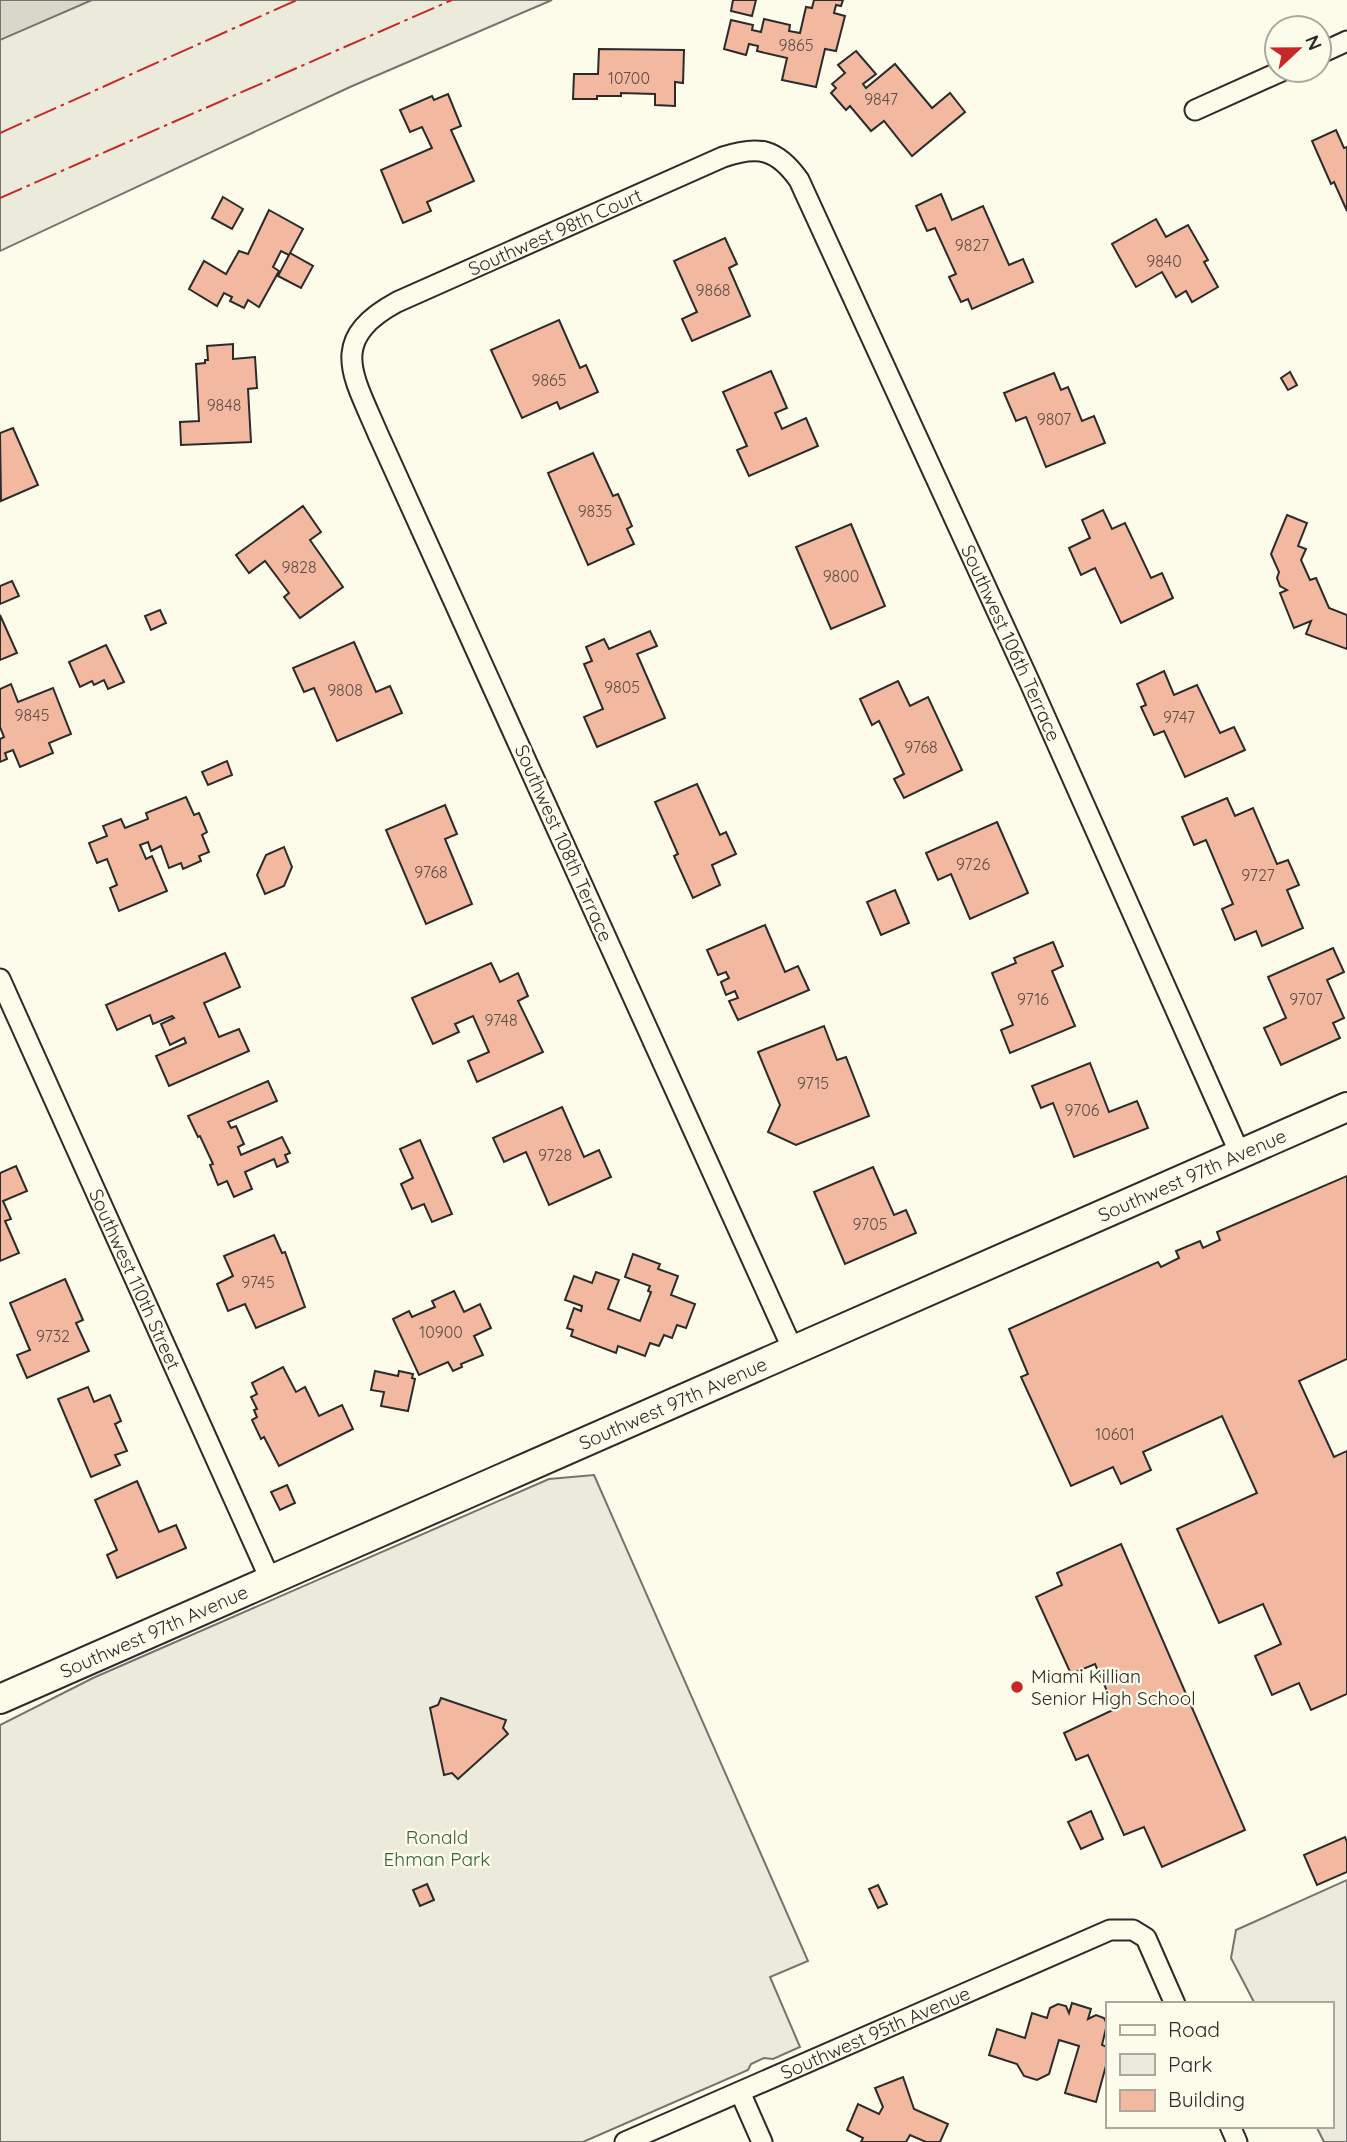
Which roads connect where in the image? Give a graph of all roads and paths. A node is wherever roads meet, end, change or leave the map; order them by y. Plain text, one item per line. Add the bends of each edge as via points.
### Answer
1 (1263, 79) edge
2 (1195, 110) dead end
3 (761, 151) joint
4 (358, 332) joint
5 (0, 979) edge
6 (1347, 1107) edge
7 (1240, 1154) junction
8 (793, 1350) junction
9 (270, 1579) junction
10 (0, 1699) edge
11 (1174, 2002) edge
12 (740, 2092) junction
13 (625, 2142) edge
14 (762, 2142) edge

1 - 2 street
3 - 4 street, Southwest 98th Court via 723,157 397,302
3 - 7 street, Southwest 106th Terrace via 777,156 793,170 821,224
4 - 8 street, Southwest 108th Terrace via 352,359 359,389
5 - 9 street, Southwest 110th Street
6 - 7 street, Southwest 97th Avenue
7 - 8 street, Southwest 97th Avenue
8 - 9 street, Southwest 97th Avenue
9 - 10 street, Southwest 97th Avenue
11 - 12 street, Southwest 95th Avenue via 1146,1938 1127,1928 1110,1930
12 - 13 street, Southwest 95th Avenue
12 - 14 street

